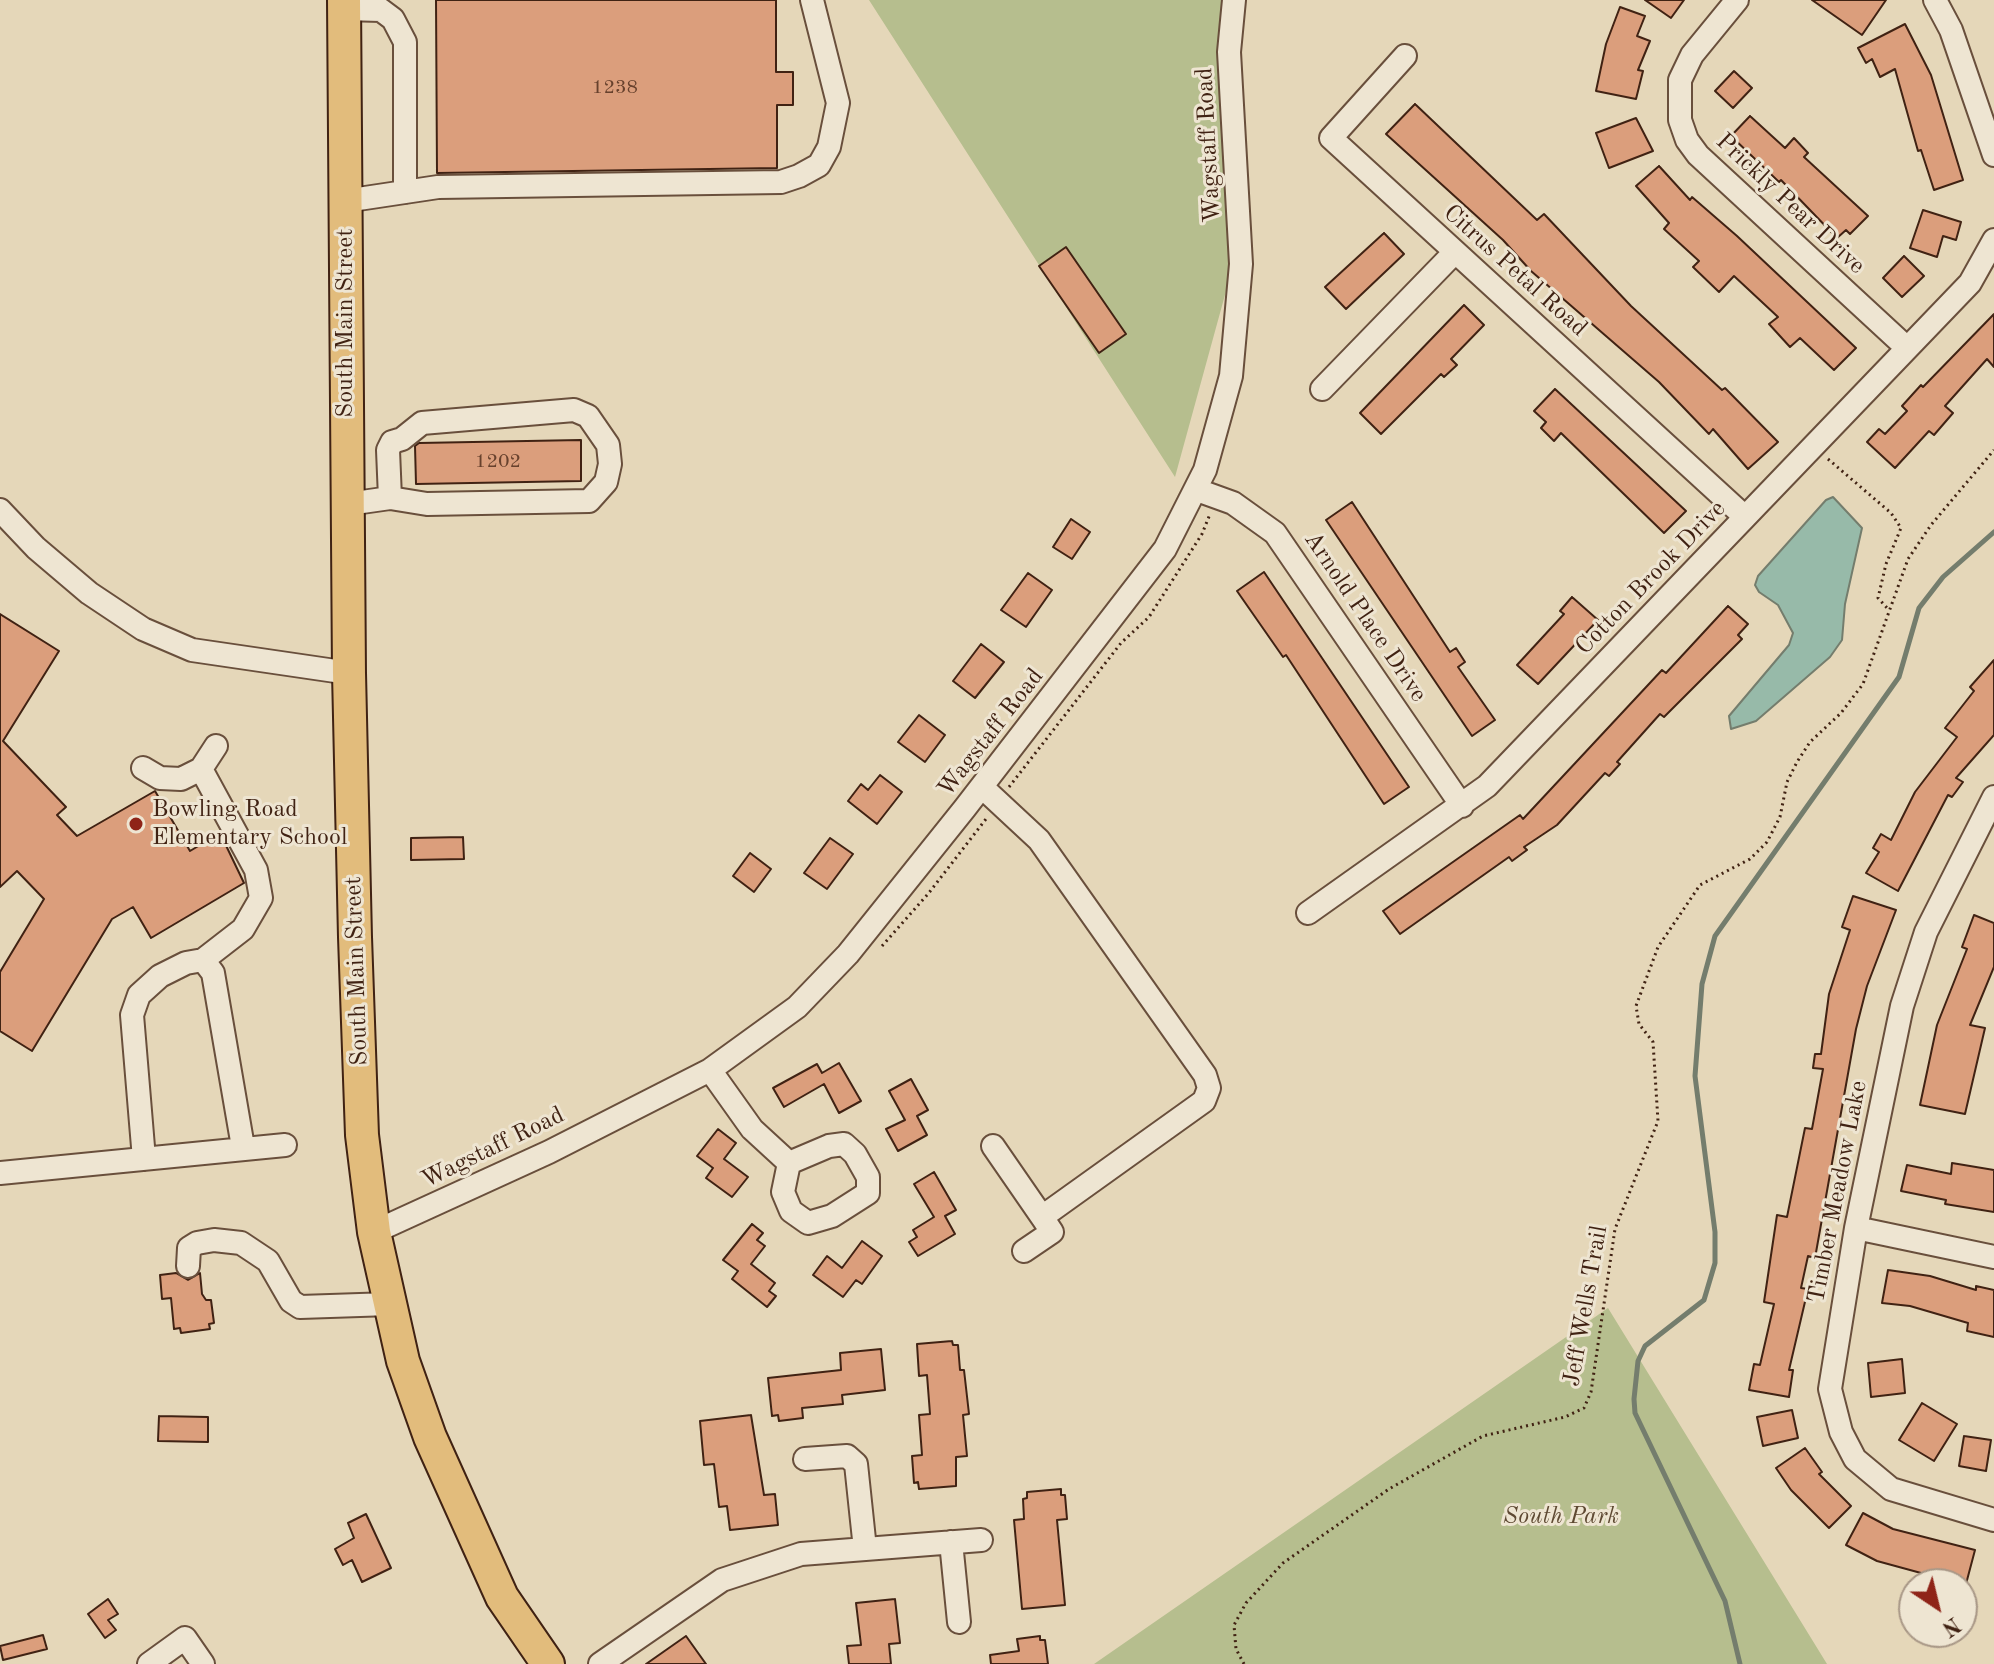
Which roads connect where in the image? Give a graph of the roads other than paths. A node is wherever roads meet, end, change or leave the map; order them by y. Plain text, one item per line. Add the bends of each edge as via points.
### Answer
1 (812, 0) edge
2 (1234, 0) edge
3 (1737, 0) edge
4 (1935, 0) edge
5 (359, 4) edge
6 (1405, 56) dead end
7 (1994, 155) edge
8 (405, 192) junction
9 (345, 201) junction
10 (1994, 240) edge
11 (1455, 252) junction
12 (1907, 348) junction
13 (1322, 389) dead end
14 (1197, 490) junction
15 (390, 498) junction
16 (348, 504) junction
17 (0, 510) edge
18 (1745, 517) junction
19 (349, 673) junction
20 (216, 746) dead end
21 (143, 768) dead end
22 (201, 769) junction
23 (982, 787) junction
24 (1994, 797) edge
25 (1462, 806) junction
26 (1308, 913) dead end
27 (203, 960) junction
28 (710, 1070) junction
29 (285, 1145) dead end
30 (993, 1146) dead end
31 (243, 1147) junction
32 (144, 1159) junction
33 (789, 1163) dead end
34 (0, 1173) edge
35 (1042, 1217) junction
36 (1856, 1228) junction
37 (374, 1232) junction
38 (1024, 1251) dead end
39 (1994, 1257) edge
40 (188, 1266) dead end
41 (390, 1304) junction
42 (805, 1459) dead end
43 (1994, 1520) edge
44 (981, 1540) dead end
45 (951, 1542) junction
46 (865, 1549) junction
47 (959, 1622) dead end
48 (149, 1664) edge
49 (203, 1664) edge
50 (548, 1664) edge
51 (600, 1664) edge

1 - 8 street via 838,103 829,147 819,165 799,176 781,182 438,187
2 - 14 street, Wagstaff Road via 1229,52 1240,214 1237,320 1220,421
3 - 12 street, Prickly Pear Drive via 1692,55 1680,80 1680,120 1687,140
4 - 7 street via 1951,30
5 - 8 street via 393,19 405,42
5 - 9 highway, South Main Street
6 - 11 street, Citrus Petal Road via 1331,138
8 - 9 street
9 - 16 highway, South Main Street
10 - 12 street, Cotton Brook Drive via 1970,283
11 - 13 street
11 - 18 street, Citrus Petal Road
12 - 18 street, Cotton Brook Drive
14 - 23 street, Wagstaff Road via 1165,549
14 - 25 street, Arnold Place Drive via 1233,503 1275,533
15 - 15 street via 388,450 422,423 574,410 588,416 608,445 606,482 589,501 423,503
15 - 16 street
16 - 19 highway, South Main Street
17 - 19 street via 89,593 143,629 192,650
18 - 25 street, Cotton Brook Drive via 1514,759
19 - 37 highway, South Main Street via 362,1135
20 - 22 street
21 - 22 street via 160,778 181,779
22 - 27 street via 256,870 261,898 243,929
23 - 28 street, Wagstaff Road via 848,954 797,1007
23 - 35 street via 1039,840 1205,1075 1209,1088 1204,1101
24 - 36 street, Timber Meadow Lake via 1926,932 1902,1006
25 - 26 street, Cotton Brook Drive
27 - 31 street via 213,973
27 - 32 street via 160,976 139,995 132,1015
28 - 33 street via 752,1129
28 - 37 street, Wagstaff Road
29 - 31 street
30 - 35 street
31 - 32 street
32 - 34 street
35 - 38 street via 1052,1232
36 - 39 street
36 - 43 street, Timber Meadow Lake via 1830,1389 1841,1432 1855,1459 1891,1489
37 - 41 highway, South Main Street
40 - 41 street via 189,1248 197,1243 241,1243 268,1261 300,1307
41 - 50 highway, South Main Street via 403,1361 454,1493 502,1597
42 - 46 street via 847,1456 856,1464
44 - 45 street
45 - 46 street
45 - 47 street
46 - 51 street via 801,1554 722,1580
48 - 49 street via 185,1638

